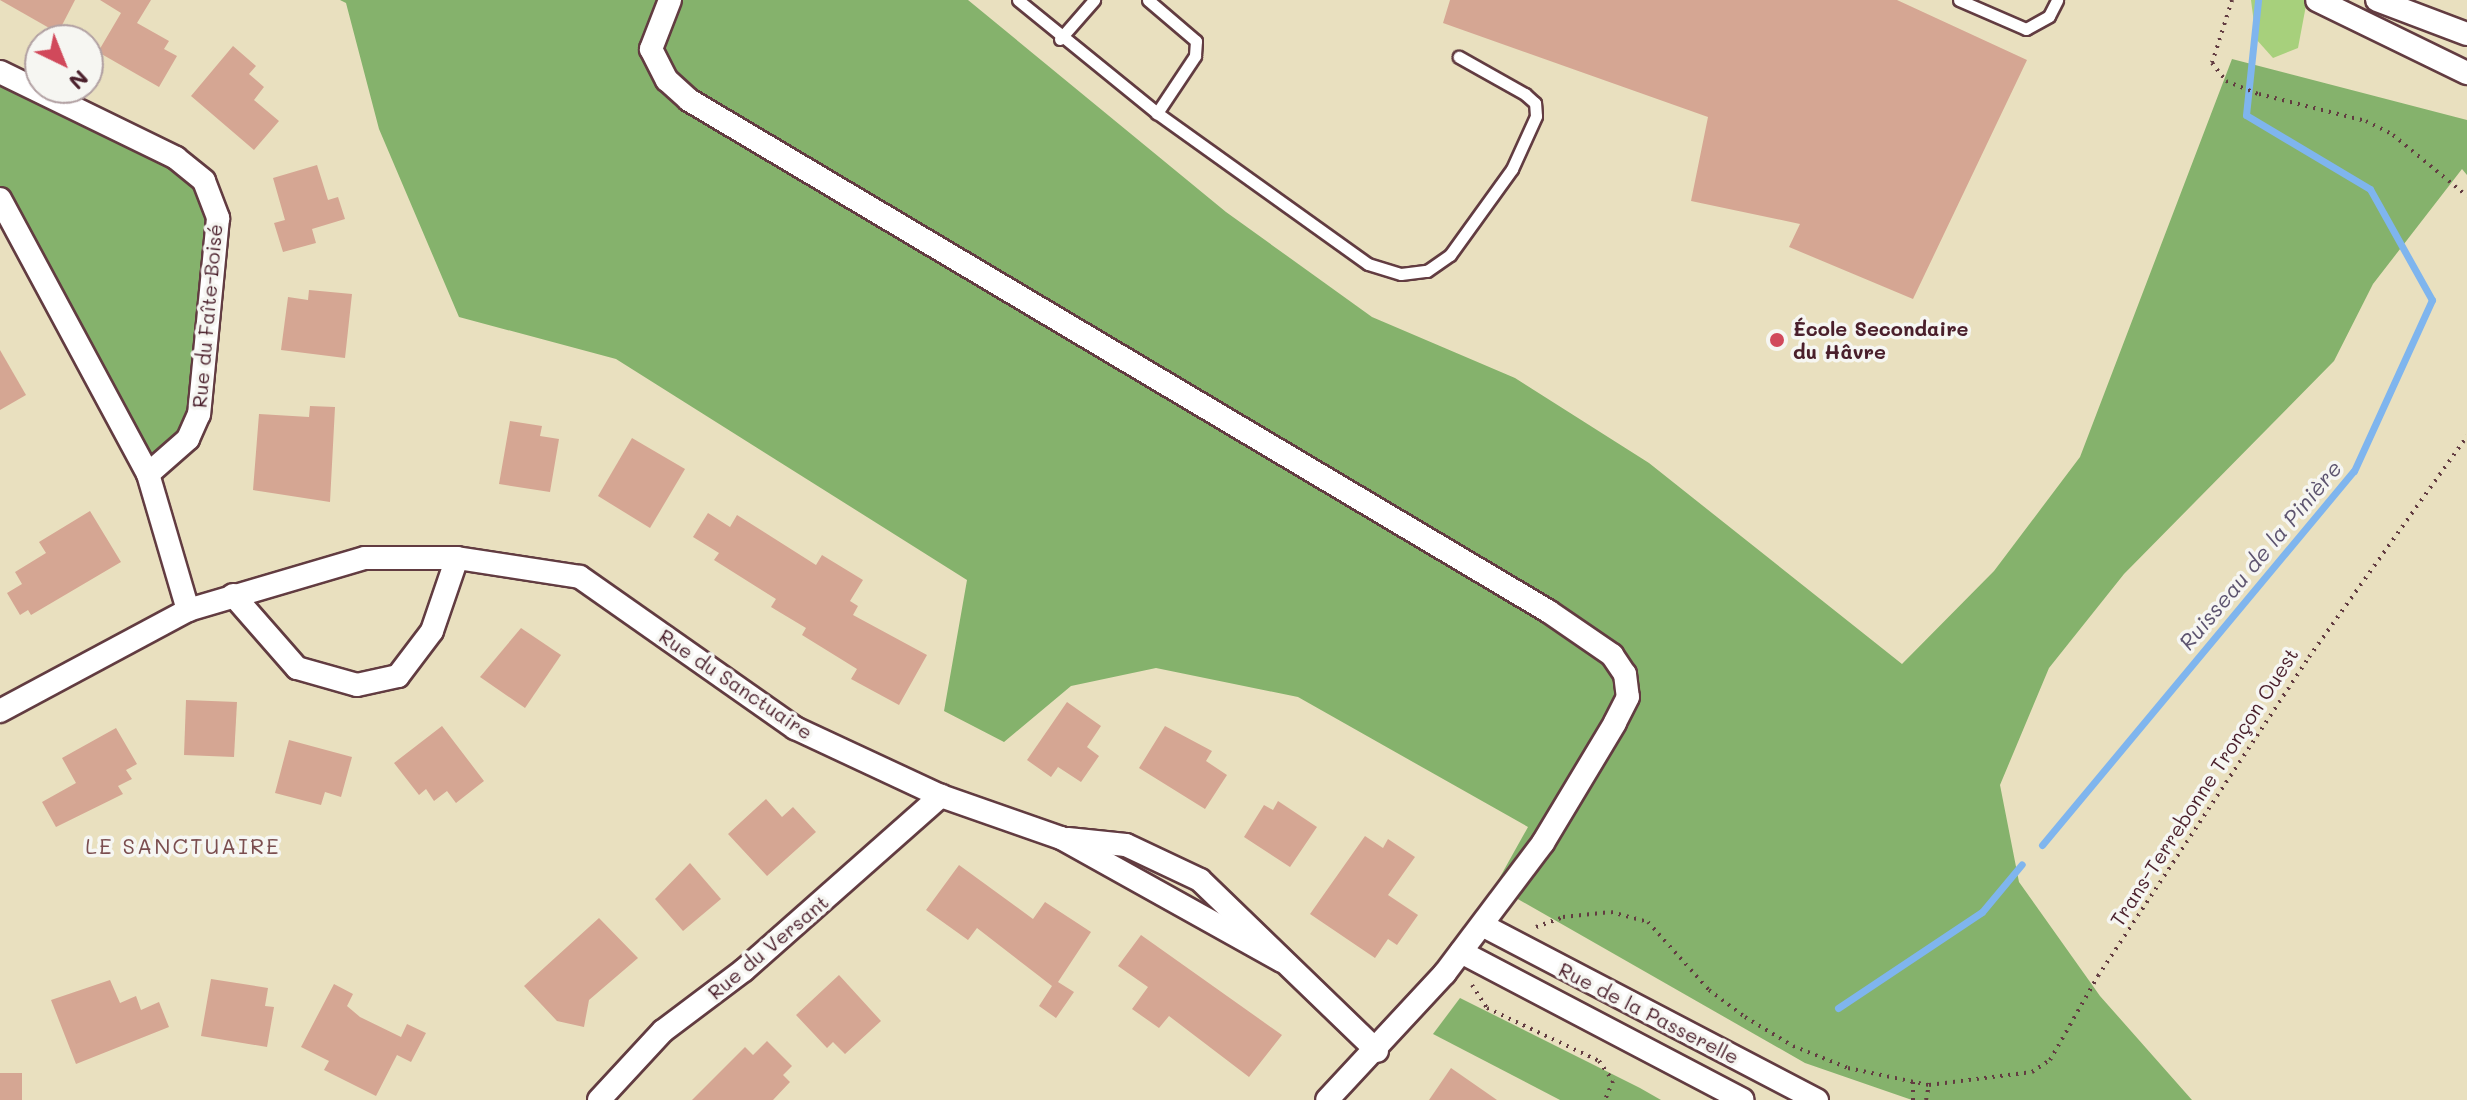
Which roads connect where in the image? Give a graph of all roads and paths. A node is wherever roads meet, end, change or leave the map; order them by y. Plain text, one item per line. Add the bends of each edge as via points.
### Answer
1 (670, 0) edge
2 (1018, 0) edge
3 (1094, 0) edge
4 (1148, 0) edge
5 (1959, 0) edge
6 (2057, 0) edge
7 (2232, 0) edge
8 (2377, 0) edge
9 (2322, 2) edge
10 (2467, 34) edge
11 (1060, 39) junction
12 (1459, 57) dead end
13 (0, 72) edge
14 (2467, 73) edge
15 (1157, 113) junction
16 (2467, 196) edge
17 (0, 199) edge
18 (2467, 436) edge
19 (148, 474) junction
20 (457, 558) junction
21 (233, 595) junction
22 (188, 610) junction
23 (0, 711) edge
24 (941, 796) junction
25 (1061, 838) junction
26 (1482, 925) junction
27 (1525, 933) dead end
28 (1461, 952) junction
29 (1282, 961) junction
30 (1474, 975) dead end
31 (1377, 1051) junction
32 (1913, 1082) junction
33 (1929, 1085) junction
34 (599, 1100) edge
35 (1327, 1100) edge
36 (1605, 1100) edge
37 (1743, 1100) edge
38 (1817, 1100) edge
39 (1913, 1100) edge
40 (1926, 1100) edge

1 - 26 street via 651,49 667,80 689,100 1535,603 1612,655 1625,674 1628,697 1543,843
2 - 11 lane
3 - 11 lane
4 - 15 lane via 1196,41 1195,56
5 - 6 lane via 2026,29 2049,16
7 - 16 path via 2212,63 2226,81 2366,121 2393,135
8 - 10 street
9 - 14 street
11 - 15 lane
12 - 15 lane via 1525,94 1535,103 1536,116 1512,169 1450,255 1427,271 1401,274 1368,264
13 - 19 street, Rue du Faîte-Boisé via 176,158 204,181 218,218 199,414 188,439
17 - 19 street
18 - 33 path, Trans-Terrebonne Tronçon Ouest via 2309,657 2098,976 2050,1060 2017,1075
19 - 22 street
20 - 21 street, Rue du Sanctuaire via 365,558
20 - 21 street via 432,631 398,676 357,685 297,668
20 - 24 street, Rue du Sanctuaire via 580,577 795,728
21 - 22 street, Rue du Sanctuaire
22 - 23 street, Rue du Sanctuaire
24 - 25 street, Rue du Sanctuaire
24 - 34 street, Rue du Versant via 744,970 663,1031
25 - 29 street, Rue du Sanctuaire
25 - 29 street, Rue du Sanctuaire via 1126,845 1200,880 1229,903
26 - 28 street
26 - 38 street, Rue de la Passerelle
27 - 32 path, Trans-Terrebonne Tronçon Ouest via 1583,914 1634,916 1666,936 1709,990 1793,1046 1848,1068
28 - 31 street
28 - 37 street, Rue de la Passerelle
29 - 31 street, Rue du Sanctuaire
30 - 36 path via 1474,991 1487,1008 1599,1061 1613,1081
31 - 35 street
32 - 33 path, Trans-Terrebonne Tronçon Ouest
32 - 39 path
33 - 40 path

